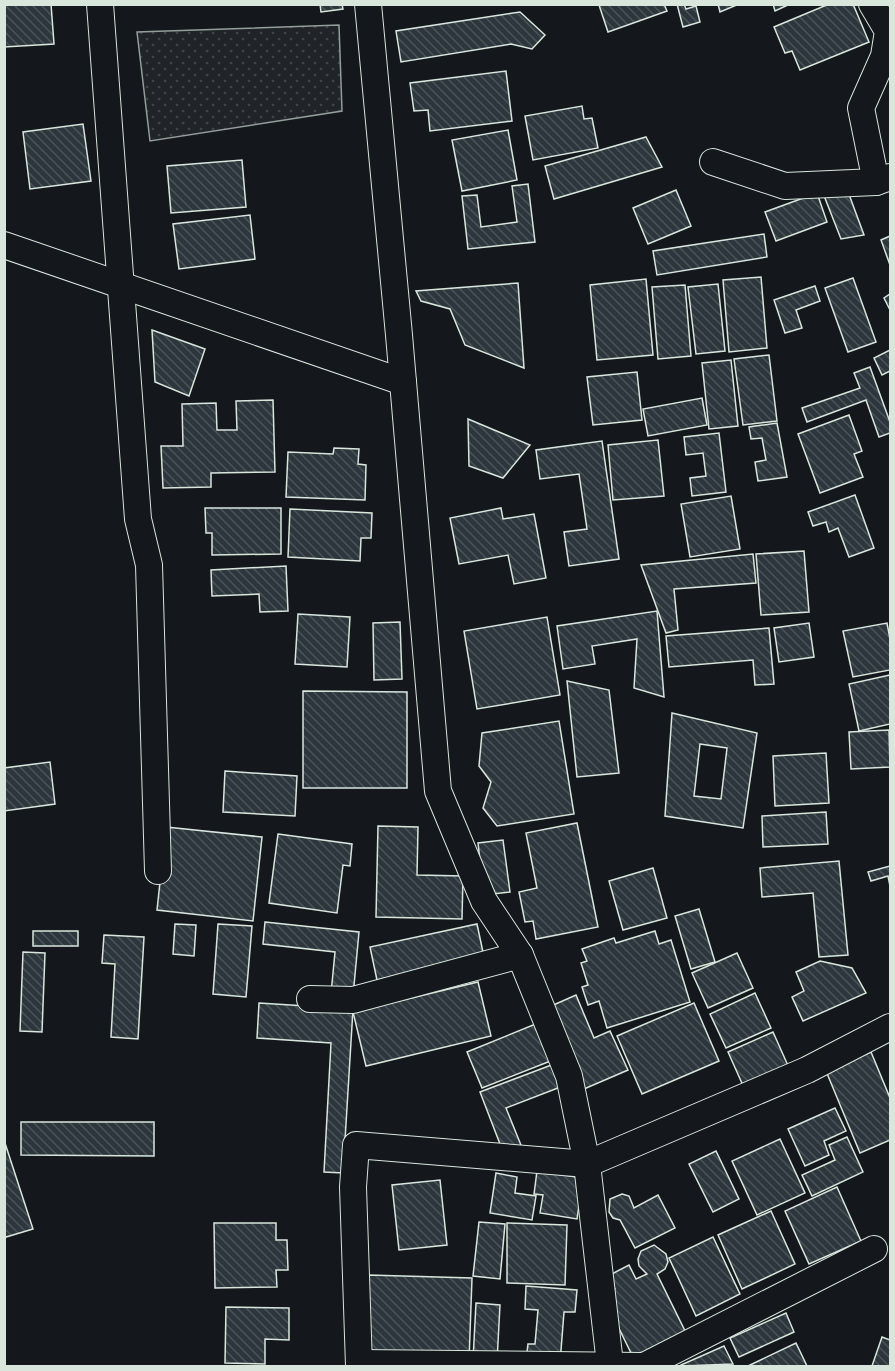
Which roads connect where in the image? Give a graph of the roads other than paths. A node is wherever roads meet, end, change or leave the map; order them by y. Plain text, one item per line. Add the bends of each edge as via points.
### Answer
1 (100, 4) edge
2 (368, 4) edge
3 (872, 4) edge
4 (713, 162) dead end
5 (883, 180) edge
6 (4, 245) edge
7 (120, 285) junction
8 (403, 382) junction
9 (158, 871) dead end
10 (520, 955) junction
11 (310, 999) dead end
12 (891, 1027) edge
13 (587, 1164) junction
14 (874, 1249) dead end
15 (610, 1364) junction
16 (360, 1365) edge
17 (642, 1366) edge

1 - 7 street
2 - 8 street
3 - 5 street via 888,31 884,56 861,108
4 - 5 street via 785,186
6 - 7 street
7 - 8 street
7 - 9 street via 138,519 149,565
8 - 10 street via 438,791 484,901
10 - 11 street via 353,1000
10 - 13 street via 569,1076
12 - 13 street via 807,1070
13 - 15 street
13 - 16 street via 356,1144 353,1187
14 - 17 street
15 - 16 street
15 - 17 street

